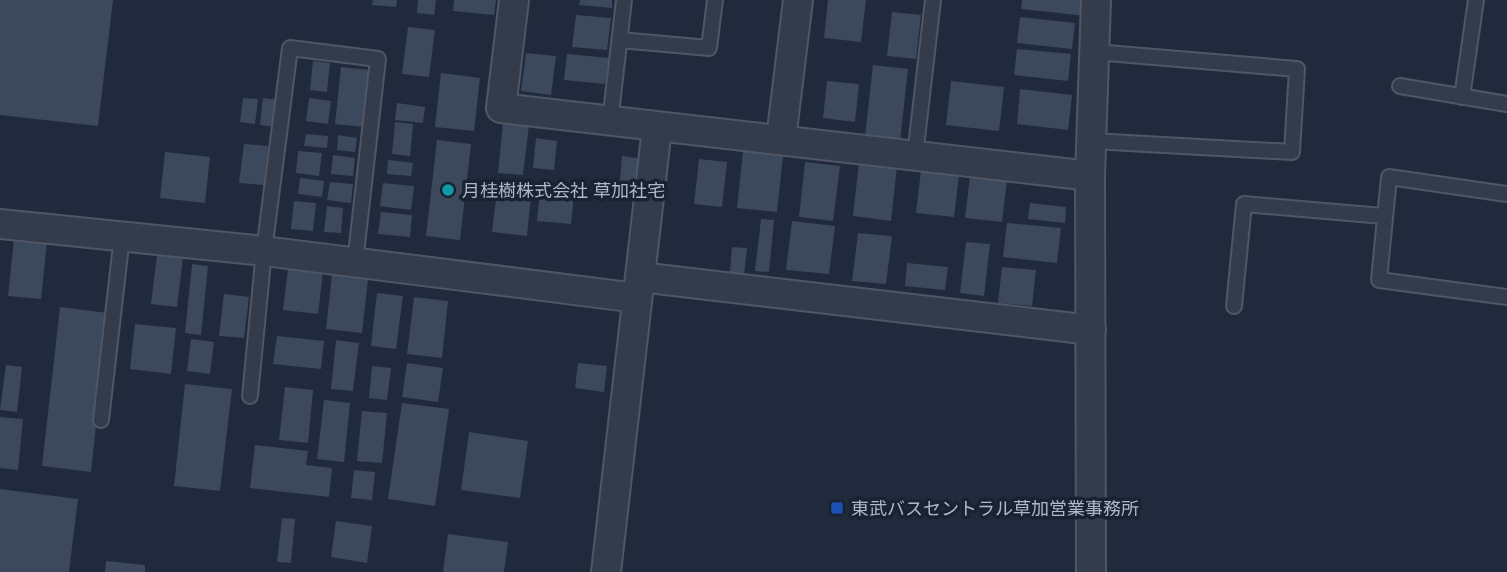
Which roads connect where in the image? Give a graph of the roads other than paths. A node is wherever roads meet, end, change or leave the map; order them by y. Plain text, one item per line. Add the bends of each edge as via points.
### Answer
1 (514, 0) edge
2 (624, 0) edge
3 (715, 0) edge
4 (797, 0) edge
5 (933, 0) edge
6 (1096, 0) edge
7 (1476, 0) edge
8 (620, 40) junction
9 (1095, 52) junction
10 (1400, 86) dead end
11 (1462, 97) junction
12 (1507, 104) edge
13 (610, 122) junction
14 (657, 128) junction
15 (781, 139) junction
16 (1093, 141) junction
17 (915, 156) junction
18 (1090, 176) junction
19 (1507, 194) edge
20 (1383, 216) junction
21 (0, 224) edge
22 (122, 236) junction
23 (264, 251) junction
24 (355, 262) junction
25 (639, 287) junction
26 (1507, 298) edge
27 (1234, 306) dead end
28 (1091, 330) junction
29 (250, 396) dead end
30 (101, 420) dead end
31 (606, 572) edge
32 (1091, 572) edge

1 - 13 street via 501,108
2 - 8 lane
3 - 8 lane via 709,48
4 - 15 street
5 - 17 lane
6 - 9 street
7 - 11 lane
8 - 13 lane
9 - 16 street
9 - 16 lane via 1297,69 1292,152
10 - 11 lane
11 - 12 lane
13 - 14 street
14 - 15 street
14 - 25 street
15 - 17 street
16 - 18 street
17 - 18 street
18 - 28 street
19 - 20 lane via 1389,177
20 - 26 lane via 1379,280
20 - 27 lane via 1244,204
21 - 22 street
22 - 23 street
22 - 30 lane
23 - 24 street
23 - 24 lane via 290,48 378,59
23 - 29 lane
24 - 25 street
25 - 28 street
25 - 31 street
28 - 32 street

